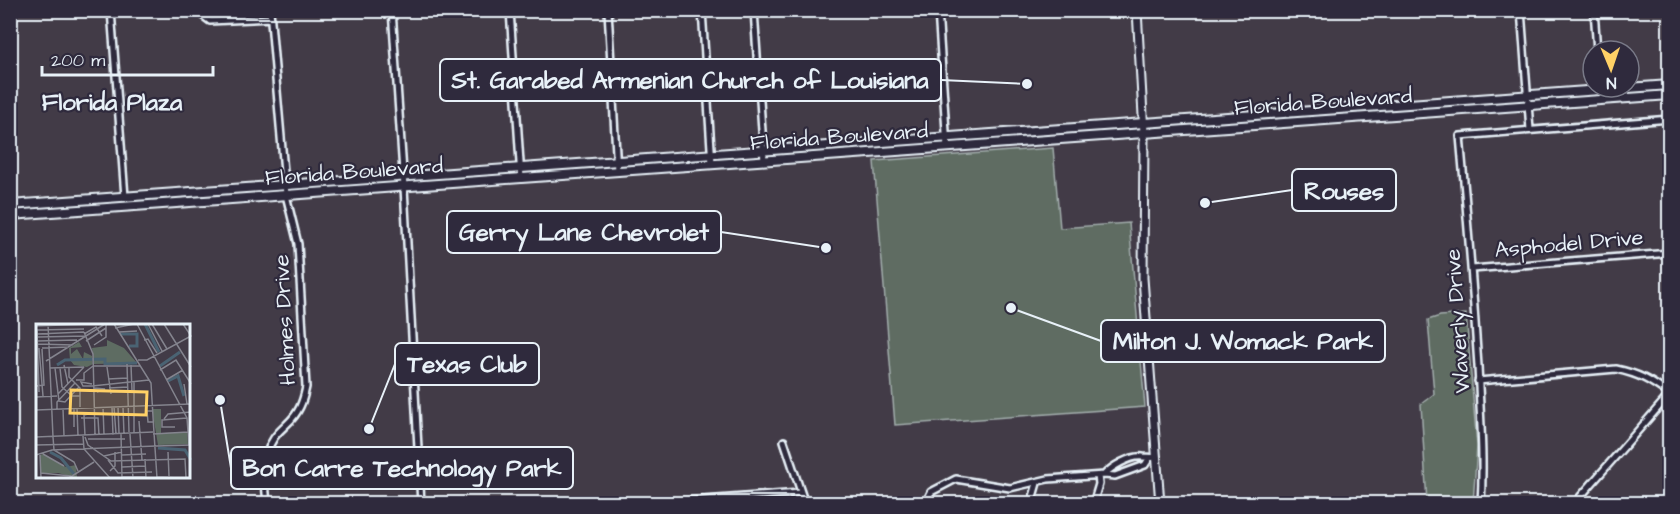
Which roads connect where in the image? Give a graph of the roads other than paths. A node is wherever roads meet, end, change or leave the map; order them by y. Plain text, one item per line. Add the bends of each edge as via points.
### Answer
1 (111, 10) edge
2 (201, 10) edge
3 (270, 10) edge
4 (392, 10) edge
5 (510, 10) edge
6 (608, 10) edge
7 (702, 10) edge
8 (754, 10) edge
9 (938, 10) edge
10 (1137, 10) edge
11 (1521, 10) edge
12 (1594, 10) edge
13 (271, 18) junction
14 (1596, 39) edge
15 (1670, 85) edge
16 (1641, 86) edge
17 (1581, 90) edge
18 (1670, 94) edge
19 (1527, 95) junction
20 (1528, 105) junction
21 (1271, 113) junction
22 (1670, 119) edge
23 (1143, 123) junction
24 (1272, 123) junction
25 (1530, 130) junction
26 (1144, 133) junction
27 (947, 137) junction
28 (884, 141) junction
29 (947, 147) junction
30 (763, 150) junction
31 (884, 152) junction
32 (711, 154) junction
33 (617, 161) junction
34 (764, 161) junction
35 (712, 164) junction
36 (521, 168) junction
37 (617, 171) junction
38 (403, 177) junction
39 (382, 178) junction
40 (521, 178) junction
41 (285, 185) junction
42 (404, 187) junction
43 (353, 190) junction
44 (286, 195) junction
45 (125, 197) junction
46 (47, 202) junction
47 (10, 205) edge
48 (48, 213) junction
49 (10, 215) edge
50 (1670, 253) edge
51 (1472, 268) junction
52 (1478, 381) junction
53 (1669, 394) edge
54 (784, 441) dead end
55 (1157, 457) junction
56 (1149, 459) junction
57 (1101, 476) junction
58 (1037, 483) junction
59 (800, 493) junction
60 (267, 504) edge
61 (421, 504) edge
62 (648, 504) edge
63 (805, 504) edge
64 (929, 504) edge
65 (1031, 504) edge
66 (1093, 504) edge
67 (1160, 504) edge
68 (1481, 504) edge
69 (1574, 504) edge

1 - 45 street
2 - 13 street via 201,15 210,21
3 - 13 street, Holmes Drive
4 - 38 street
5 - 36 street
6 - 33 street
7 - 32 street
8 - 30 street
9 - 27 street
10 - 23 street
11 - 19 street
12 - 14 street
13 - 41 street, Holmes Drive
15 - 16 main road, Florida Boulevard
17 - 19 main road, Florida Boulevard
18 - 20 main road, Florida Boulevard
19 - 20 street
19 - 21 main road, Florida Boulevard
20 - 24 main road, Florida Boulevard
20 - 25 street
21 - 23 main road, Florida Boulevard
21 - 24 main road
22 - 25 street
23 - 26 street
23 - 27 main road, Florida Boulevard
24 - 26 main road, Florida Boulevard
25 - 51 street, Waverly Drive via 1460,136
26 - 29 main road, Florida Boulevard
26 - 55 street via 1143,278
27 - 28 main road, Florida Boulevard
27 - 29 street
28 - 30 main road, Florida Boulevard
28 - 31 main road
29 - 31 main road, Florida Boulevard
30 - 32 main road, Florida Boulevard
30 - 34 street
31 - 34 main road, Florida Boulevard
32 - 33 main road, Florida Boulevard
32 - 35 street
33 - 36 main road, Florida Boulevard
33 - 37 street
34 - 35 main road, Florida Boulevard
35 - 37 main road, Florida Boulevard
36 - 38 main road, Florida Boulevard
36 - 40 street
37 - 40 main road, Florida Boulevard
38 - 39 main road, Florida Boulevard
38 - 42 street
39 - 41 main road, Florida Boulevard
39 - 43 main road via 380,183
40 - 42 main road, Florida Boulevard
41 - 44 street, Holmes Drive
41 - 45 main road, Florida Boulevard
42 - 43 main road, Florida Boulevard
42 - 61 street
43 - 44 main road, Florida Boulevard
44 - 48 main road, Florida Boulevard
44 - 60 street, Holmes Drive via 297,240 306,387 302,405 274,437 267,454
45 - 46 main road, Florida Boulevard
46 - 47 main road, Florida Boulevard
46 - 48 main road
48 - 49 main road, Florida Boulevard
50 - 51 street, Asphodel Drive
51 - 52 street, Waverly Drive
52 - 53 street via 1616,369 1650,380
52 - 68 street, Waverly Drive
53 - 69 street
54 - 59 street
55 - 56 street
55 - 67 street
56 - 57 street via 1145,465 1115,476
56 - 57 street via 1141,456 1111,466
57 - 58 street
57 - 66 street
58 - 64 street via 998,488 956,479 931,492
58 - 65 street
59 - 62 street
59 - 63 street

